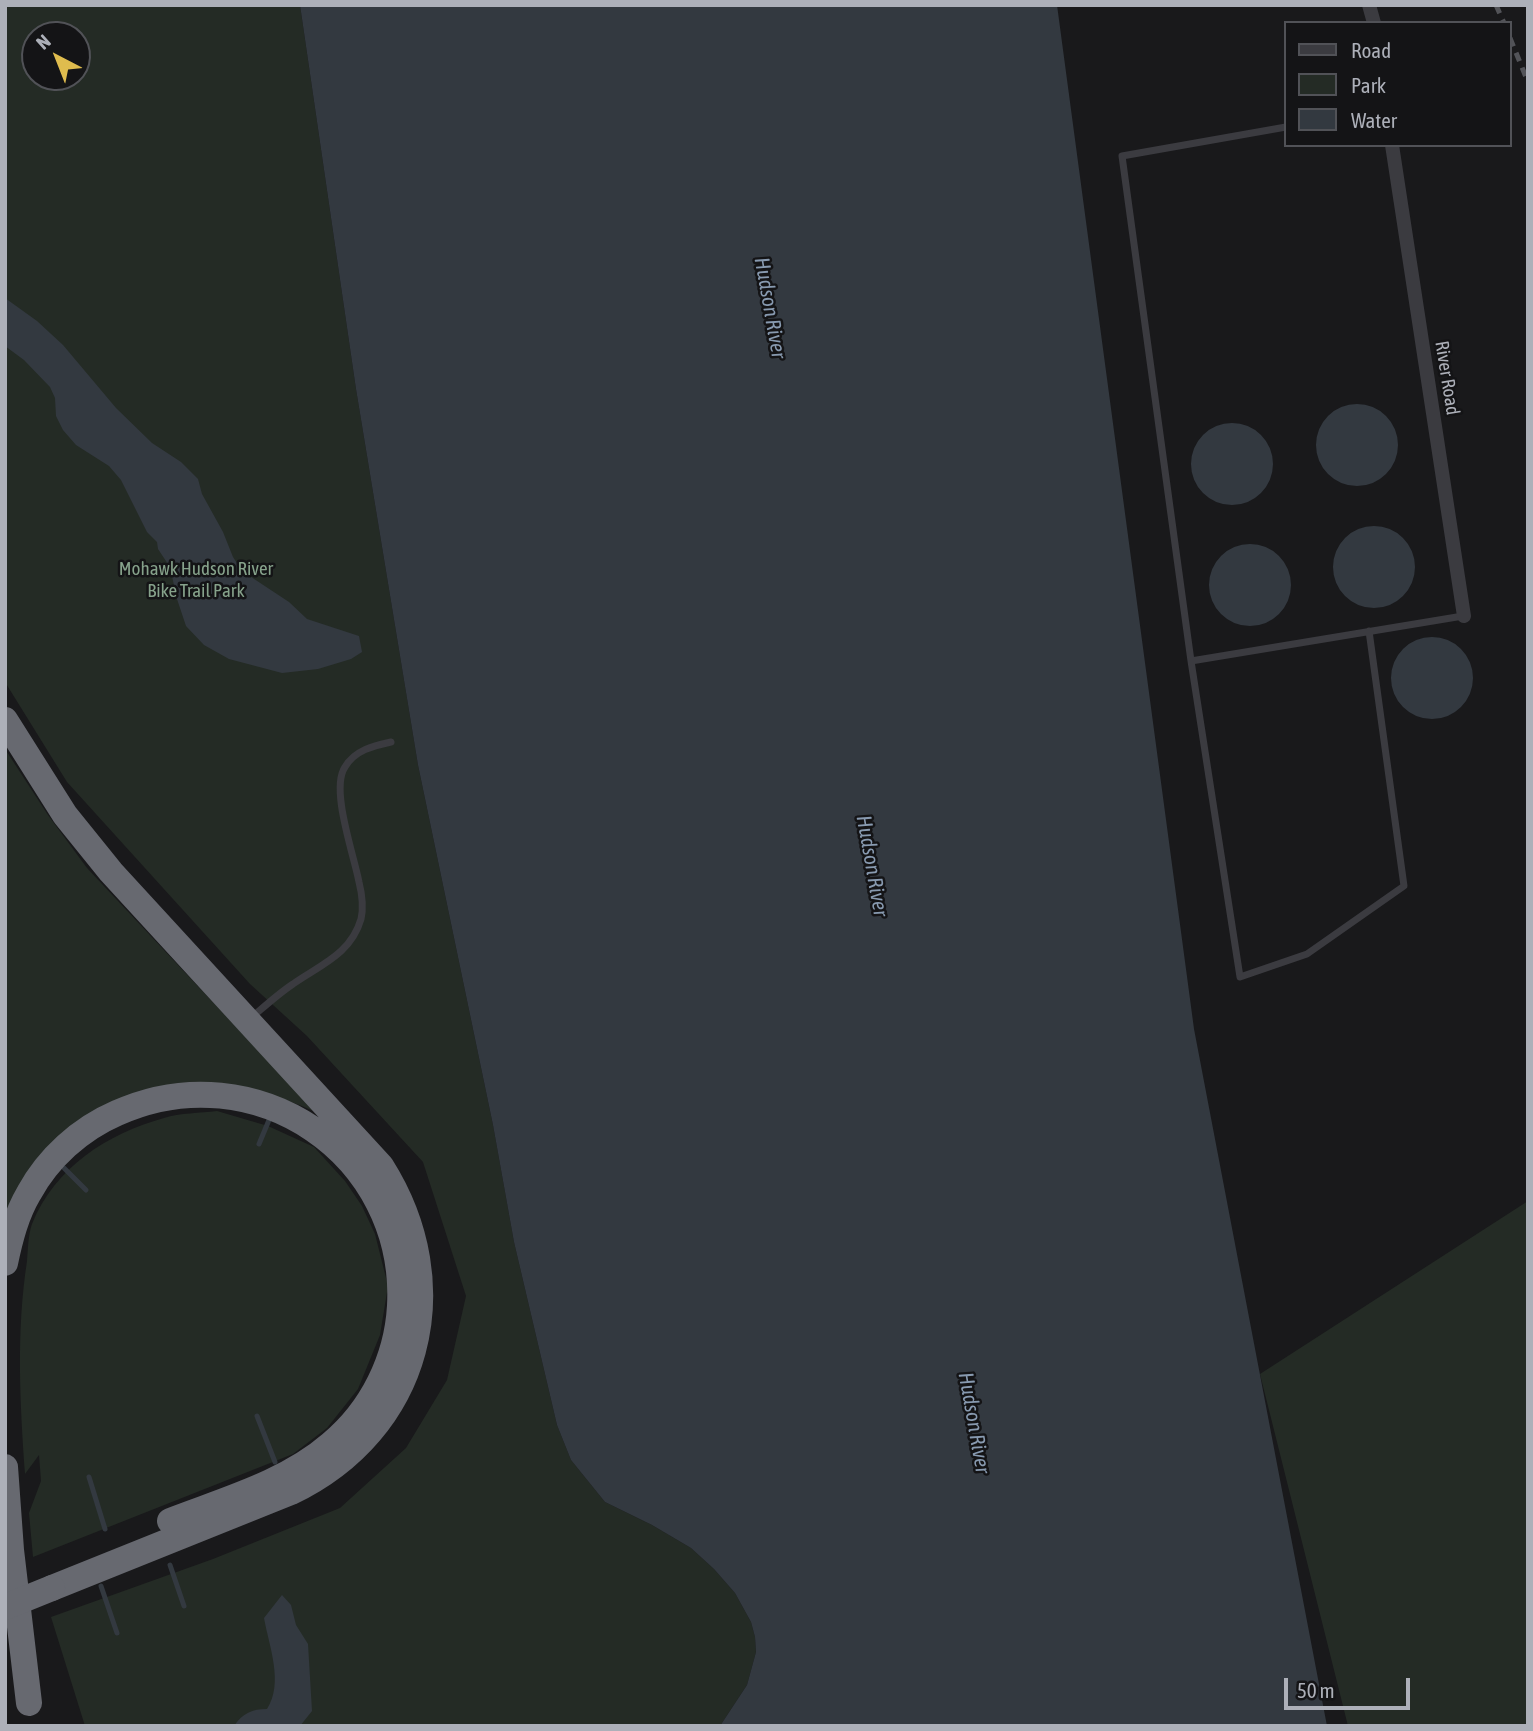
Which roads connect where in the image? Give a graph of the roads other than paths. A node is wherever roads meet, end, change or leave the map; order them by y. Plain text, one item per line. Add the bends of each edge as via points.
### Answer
1 (1284, 127) edge
2 (1392, 147) edge
3 (1464, 616) joint
4 (1368, 631) junction
5 (1191, 660) junction
6 (5, 720) edge
7 (391, 742) dead end
8 (248, 1021) junction
9 (5, 1263) edge
10 (5, 1467) edge
11 (50, 1580) junction
12 (5, 1588) edge
13 (5, 1608) edge
14 (32, 1715) edge

1 - 5 lane via 1122,156
2 - 3 street, River Road
3 - 4 lane
4 - 5 lane
4 - 5 lane via 1404,887 1307,954 1240,977
6 - 8 highway via 87,844
7 - 8 lane via 356,754 340,779 363,901 352,937 334,959 282,991
8 - 11 highway via 372,1156 400,1200 414,1238 421,1280 421,1310 409,1365 374,1428 317,1479 276,1499
9 - 11 highway via 29,1192 74,1140 132,1106 204,1094 264,1104 331,1142 377,1199 397,1258 399,1320 386,1369 359,1416 330,1446 282,1476
10 - 14 highway
11 - 12 highway
11 - 13 highway, bridge
13 - 14 highway

